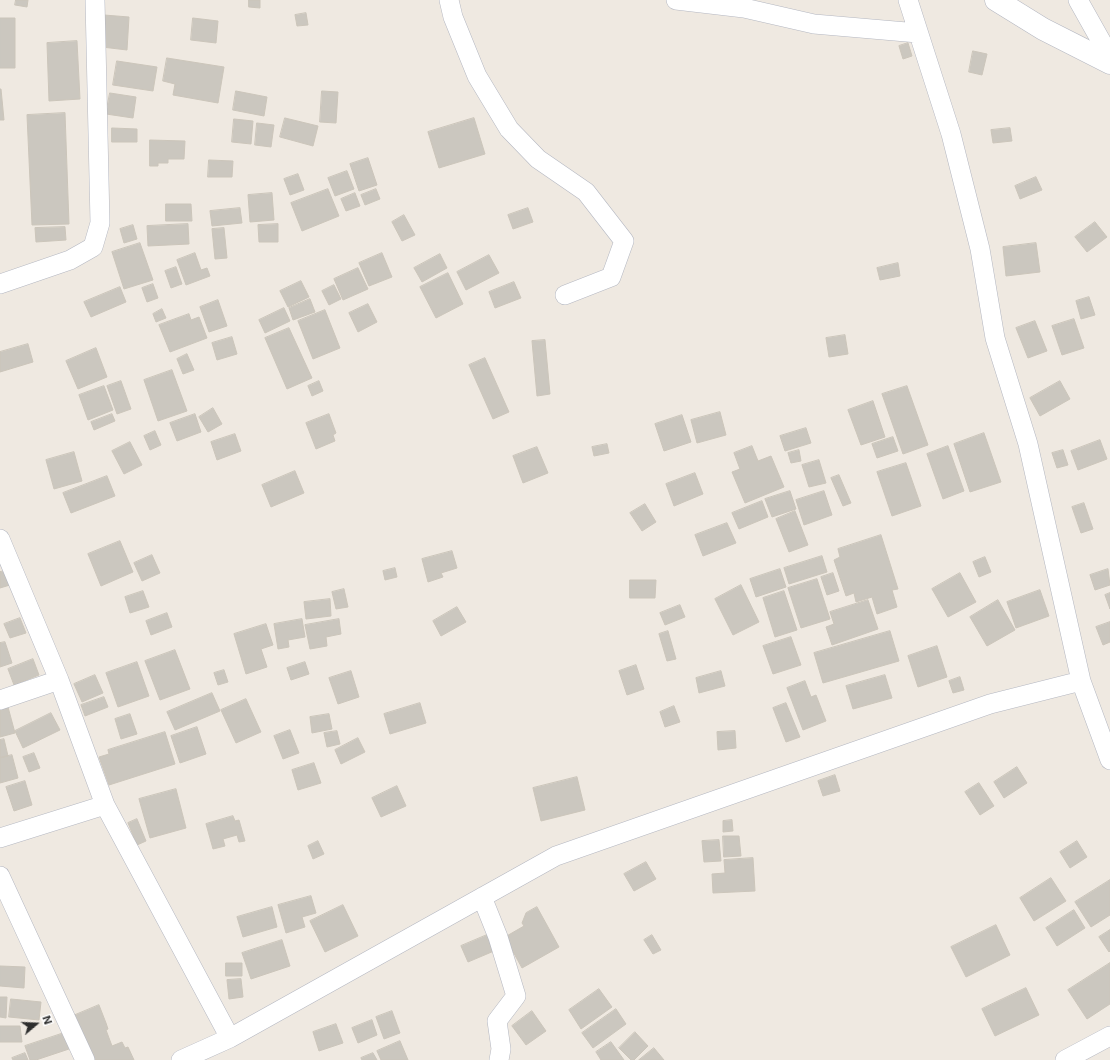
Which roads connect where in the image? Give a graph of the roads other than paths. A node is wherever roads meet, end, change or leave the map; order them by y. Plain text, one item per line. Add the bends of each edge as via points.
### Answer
1 (95, 0) edge
2 (449, 0) edge
3 (676, 0) edge
4 (908, 0) edge
5 (996, 0) edge
6 (1078, 0) edge
7 (918, 33) junction
8 (1110, 57) edge
9 (1110, 63) edge
10 (0, 284) edge
11 (565, 295) dead end
12 (0, 539) edge
13 (59, 680) junction
14 (1081, 681) junction
15 (0, 700) edge
16 (1110, 760) edge
17 (105, 805) junction
18 (0, 838) edge
19 (0, 876) edge
20 (482, 897) junction
21 (1110, 1036) edge
22 (230, 1038) junction
23 (85, 1060) edge
24 (181, 1060) edge
25 (500, 1060) edge
26 (1065, 1060) edge

1 - 10 street via 100,223 93,247 70,260
2 - 11 street via 453,17 477,76 509,129 538,159 586,192 624,241 611,277
3 - 7 street via 744,8 814,24
4 - 7 street
5 - 9 street via 1043,29
6 - 8 street
7 - 14 street via 952,134 980,249 995,338 1028,444
12 - 13 street
13 - 15 street
13 - 17 street
14 - 16 street
14 - 20 street via 990,704 556,856
17 - 18 street
17 - 22 street
19 - 23 street
20 - 22 street
20 - 25 street via 498,937 516,996 497,1021
21 - 26 street
22 - 24 street

